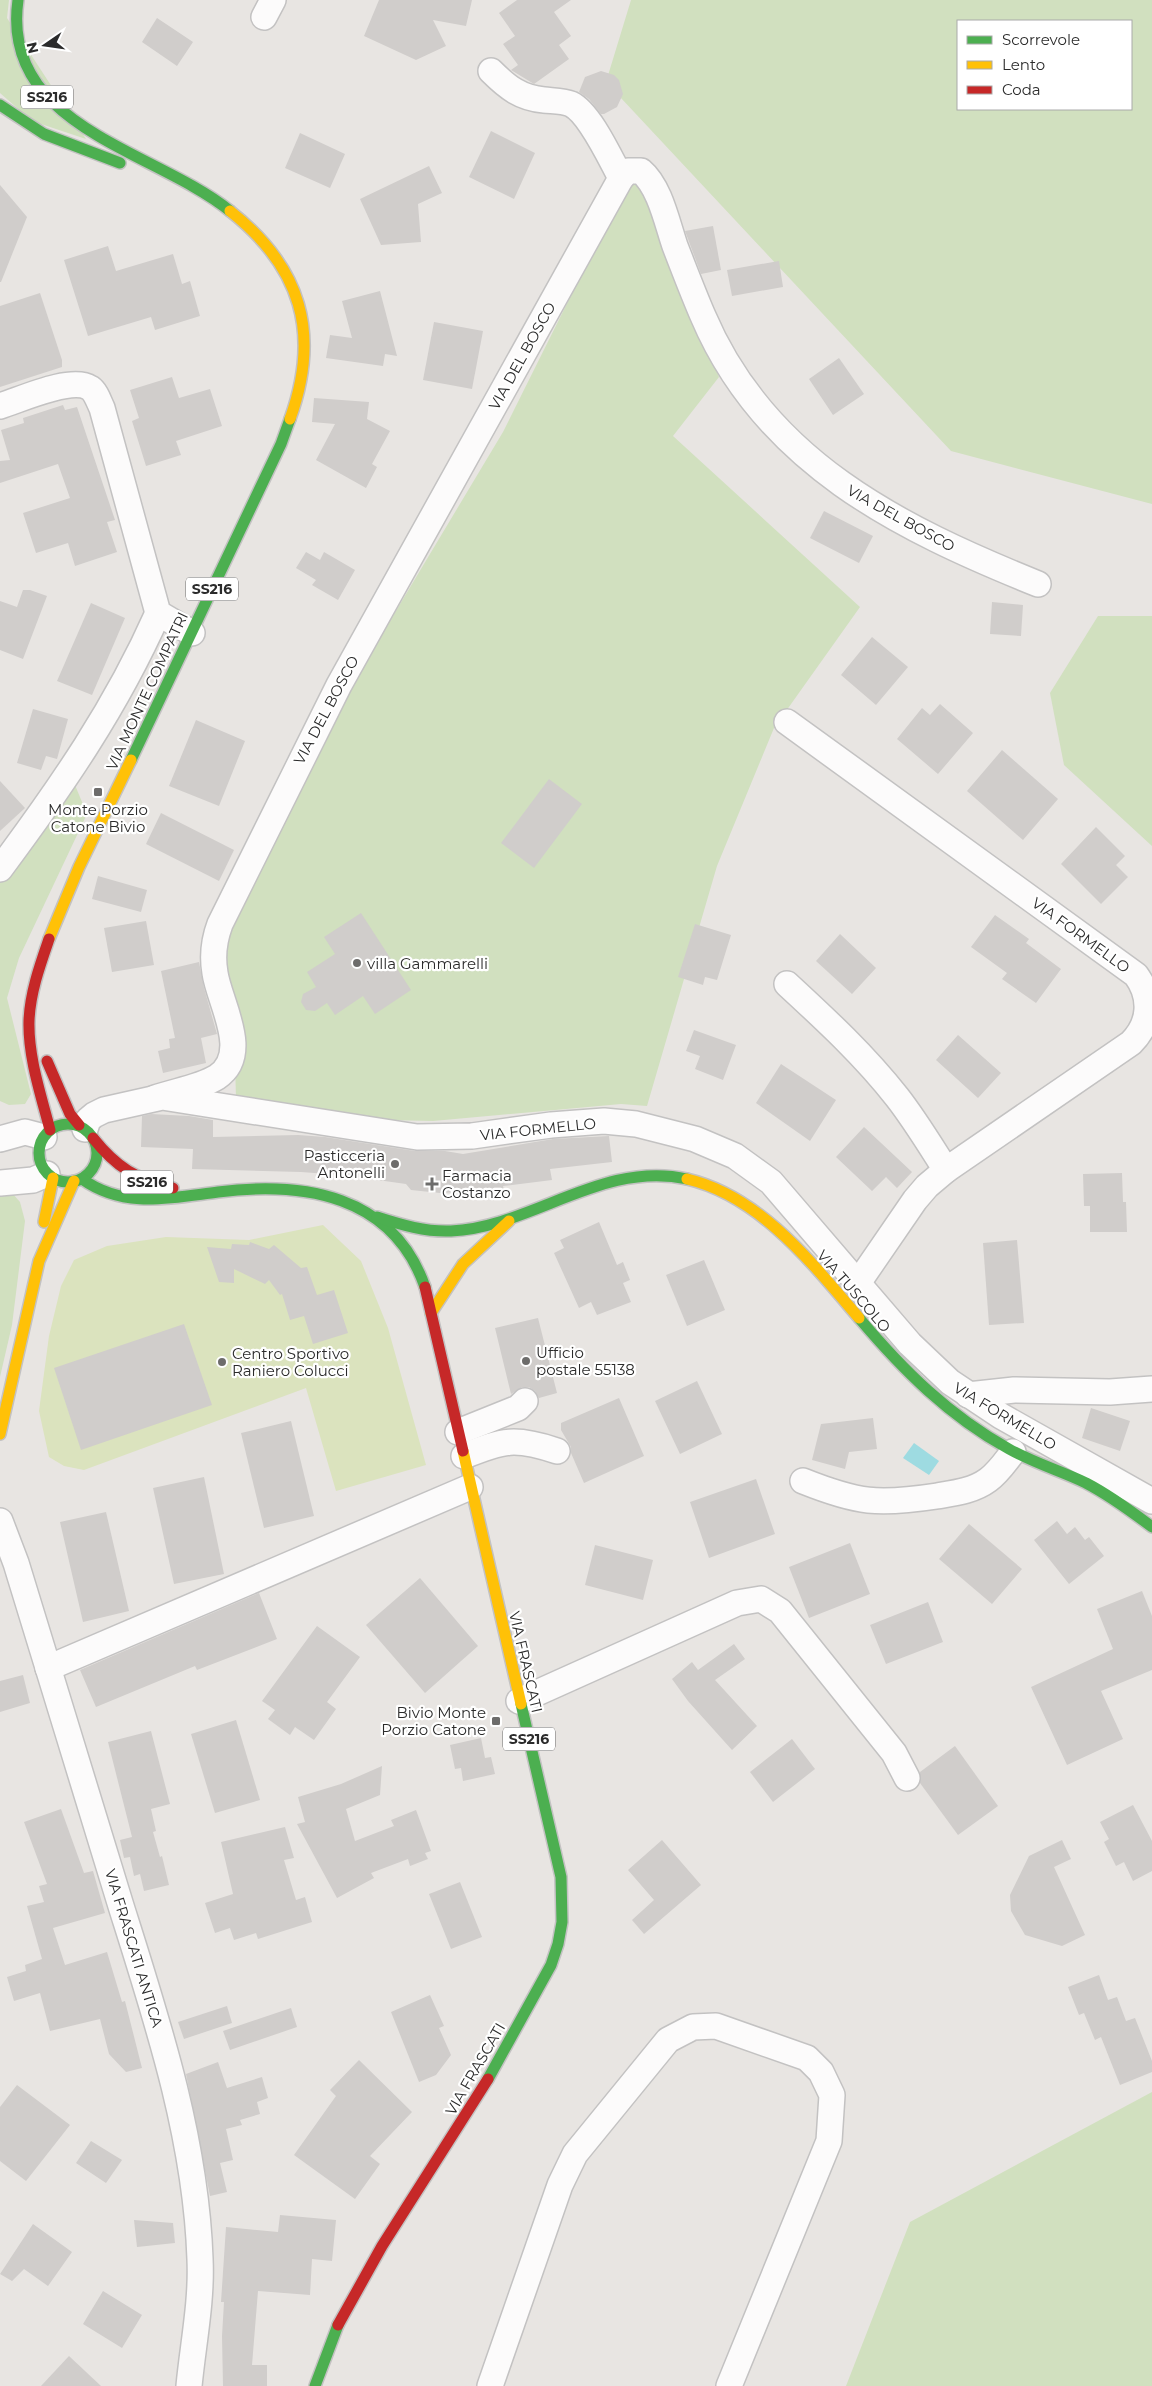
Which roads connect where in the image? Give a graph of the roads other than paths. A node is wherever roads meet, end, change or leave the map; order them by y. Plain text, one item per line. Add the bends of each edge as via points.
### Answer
1 (18, 0) edge
2 (491, 72) dead end
3 (0, 105) edge
4 (621, 178) junction
5 (208, 196) junction
6 (0, 406) edge
7 (1038, 584) dead end
8 (158, 613) junction
9 (192, 633) junction
10 (787, 722) dead end
11 (0, 869) edge
12 (787, 984) dead end
13 (31, 1002) junction
14 (159, 1098) junction
15 (86, 1131) junction
16 (47, 1134) junction
17 (0, 1139) edge
18 (946, 1170) junction
19 (50, 1176) junction
20 (78, 1180) junction
21 (0, 1183) edge
22 (216, 1193) junction
23 (377, 1217) junction
24 (510, 1220) junction
25 (40, 1258) junction
26 (858, 1283) junction
27 (431, 1313) junction
28 (1152, 1389) edge
29 (968, 1395) junction
30 (525, 1401) dead end
31 (458, 1432) junction
32 (0, 1434) edge
33 (557, 1451) dead end
34 (1013, 1452) junction
35 (464, 1456) junction
36 (803, 1481) dead end
37 (470, 1487) junction
38 (1152, 1501) edge
39 (0, 1521) edge
40 (1152, 1527) edge
41 (48, 1668) junction
42 (519, 1701) junction
43 (907, 1778) dead end
44 (189, 2386) edge
45 (315, 2386) edge
46 (490, 2386) edge
47 (729, 2386) edge

1 - 5 main road, VIA MONTE COMPATRI / SS216 via 16,22 24,60 35,81 53,103 86,129
2 - 4 street via 516,94 575,107 590,124
3 - 5 main road, VIA MONTE COMPATRI via 44,134
4 - 7 street, VIA DEL BOSCO via 633,169 648,178 694,297 719,348 745,389 801,452 844,487 892,516
4 - 14 street, VIA DEL BOSCO via 338,685 220,924 214,944 215,973 231,1024 233,1046 228,1065 223,1072 196,1085
5 - 9 main road, VIA MONTE COMPATRI / SS216 via 246,223 280,259 297,299 305,351 289,426
6 - 8 street via 69,385 90,388 102,408
8 - 9 street
8 - 11 street via 100,726
9 - 13 main road, VIA MONTE COMPATRI / SS216 via 69,892 43,959
10 - 18 street, VIA FORMELLO via 1136,975 1148,995 1145,1025 1131,1043
12 - 18 street via 877,1072
13 - 15 main road, VIA MONTE COMPATRI / SS216 via 52,1075 70,1114
13 - 16 main road, VIA MONTE COMPATRI / SS216 via 31,1044
14 - 15 street, VIA DEL BOSCO via 94,1115 88,1120
14 - 26 street, VIA FORMELLO via 417,1137 472,1136 604,1121 673,1132 734,1156 771,1182
15 - 16 main road via 64,1123
15 - 20 main road via 97,1157 95,1166
15 - 22 main road, VIA FRASCATI / SS216 via 124,1172 190,1192
16 - 17 street via 26,1132
16 - 19 main road via 39,1153
18 - 26 street, VIA FORMELLO via 915,1200
19 - 20 main road via 65,1183
19 - 21 street
19 - 25 main road
20 - 22 main road, VIA FRASCATI / SS216 via 105,1193 135,1197
20 - 25 main road
22 - 23 main road, VIA FRASCATI / SS216 via 266,1188 298,1191 344,1201
23 - 24 main road via 433,1231 472,1228
23 - 27 main road, VIA FRASCATI / SS216 via 397,1236 411,1256
24 - 27 main road via 463,1264
24 - 34 main road, VIA TUSCOLO via 576,1193 631,1179 678,1177 706,1182 756,1213 813,1265 909,1375 962,1418
25 - 32 main road
26 - 29 street, VIA FORMELLO via 920,1354
27 - 31 main road, VIA FRASCATI / SS216
28 - 29 street via 1110,1392 1014,1390
29 - 38 street, VIA FORMELLO
30 - 31 street via 518,1408
31 - 35 main road, VIA FRASCATI / SS216
33 - 35 street via 514,1441 495,1444
34 - 36 street via 994,1475 979,1485 961,1492 906,1501 856,1500
34 - 40 main road, VIA TUSCOLO via 1086,1484 1120,1503
35 - 37 main road, VIA FRASCATI / SS216
37 - 41 street
37 - 42 main road, VIA FRASCATI / SS216
39 - 41 street, VIA FRASCATI ANTICA
41 - 44 street, VIA FRASCATI ANTICA via 148,1993 184,2129 195,2198 200,2269
42 - 43 street via 737,1602 761,1599 780,1611 894,1753
42 - 45 main road, VIA FRASCATI / SS216 via 561,1877 563,1916 557,1954 467,2114 375,2259 340,2326
46 - 47 street via 560,2185 575,2154 668,2040 693,2027 716,2026 807,2058 821,2072 832,2095 828,2141

